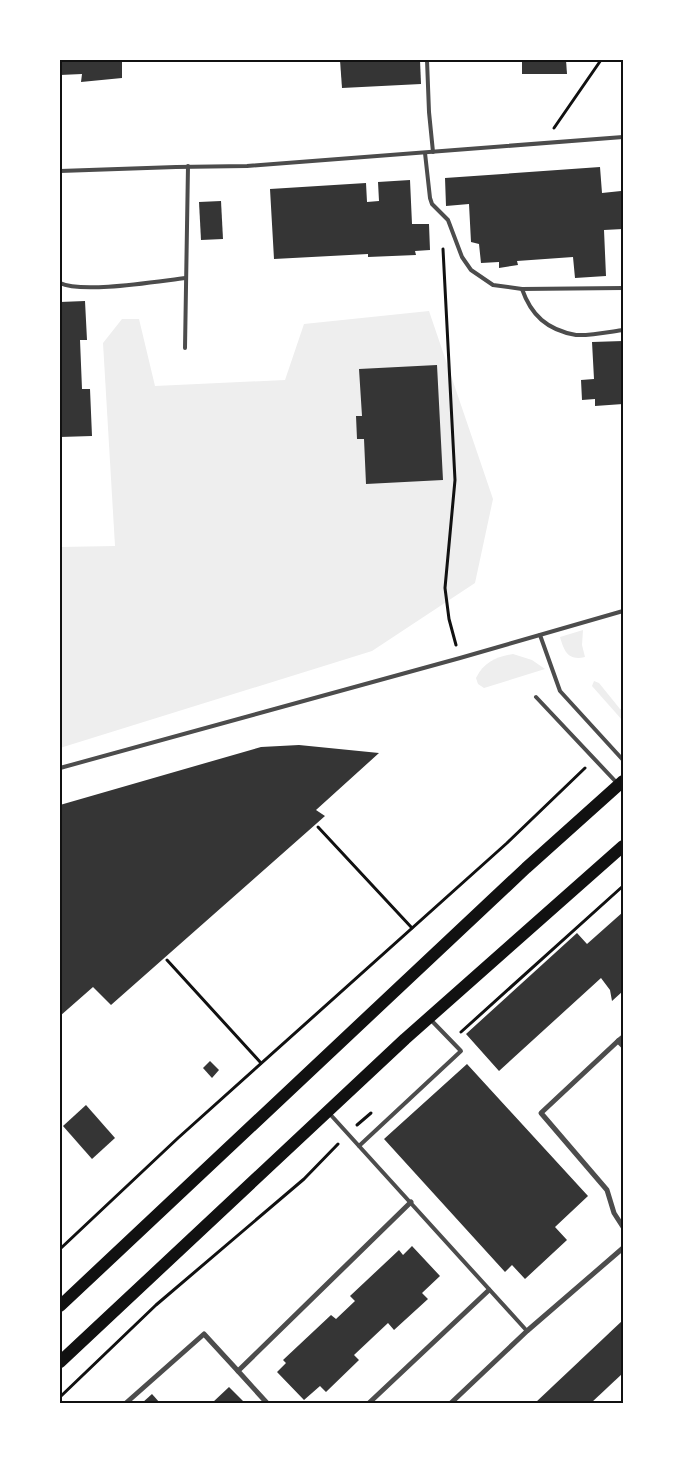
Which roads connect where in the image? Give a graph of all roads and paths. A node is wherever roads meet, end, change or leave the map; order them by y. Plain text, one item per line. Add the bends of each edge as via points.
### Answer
1 (427, 60) edge
2 (601, 60) edge
3 (623, 137) edge
4 (544, 143) junction
5 (425, 152) junction
6 (433, 152) junction
7 (188, 166) junction
8 (60, 171) edge
9 (443, 240) dead end
10 (186, 278) junction
11 (60, 283) edge
12 (623, 288) edge
13 (522, 289) junction
14 (623, 330) edge
15 (185, 348) dead end
16 (623, 611) edge
17 (540, 634) junction
18 (460, 658) junction
19 (536, 697) dead end
20 (623, 760) edge
21 (60, 768) edge
22 (585, 768) dead end
23 (622, 785) edge
24 (318, 826) dead end
25 (623, 846) edge
26 (412, 928) junction
27 (167, 960) dead end
28 (429, 1018) junction
29 (621, 1039) edge
30 (623, 1046) edge
31 (261, 1063) junction
32 (328, 1111) junction
33 (359, 1146) junction
34 (411, 1202) junction
35 (623, 1227) edge
36 (623, 1248) edge
37 (60, 1249) edge
38 (489, 1290) junction
39 (60, 1306) edge
40 (156, 1306) dead end
41 (527, 1331) junction
42 (60, 1362) edge
43 (238, 1371) junction
44 (60, 1397) edge
45 (126, 1403) edge
46 (267, 1403) edge
47 (369, 1403) edge
48 (451, 1403) edge

1 - 6 lane
2 - 4 path
3 - 4 lane
4 - 6 lane
5 - 6 lane
5 - 7 lane via 247,166
5 - 13 lane via 432,204 448,220 462,257 471,270 493,285
7 - 8 lane
7 - 10 lane
9 - 18 path via 455,480 445,588 448,619
10 - 11 lane via 86,288
10 - 15 lane
12 - 13 lane
13 - 14 lane via 533,313 542,322 559,329 576,335
16 - 17 lane
17 - 18 lane
17 - 20 lane via 560,691
18 - 21 lane
19 - 23 lane
22 - 26 path
23 - 39 main road via 526,868
24 - 26 path
25 - 28 main road
26 - 31 path
27 - 31 path
28 - 32 main road
28 - 33 lane via 461,1051
29 - 30 street
29 - 35 street via 541,1113 607,1190 614,1213
31 - 37 path
32 - 33 lane
32 - 42 main road
33 - 34 lane
34 - 38 lane
34 - 43 street
36 - 41 street
38 - 41 lane
38 - 47 street
40 - 44 path
41 - 48 street
43 - 45 street via 204,1334
43 - 46 street

